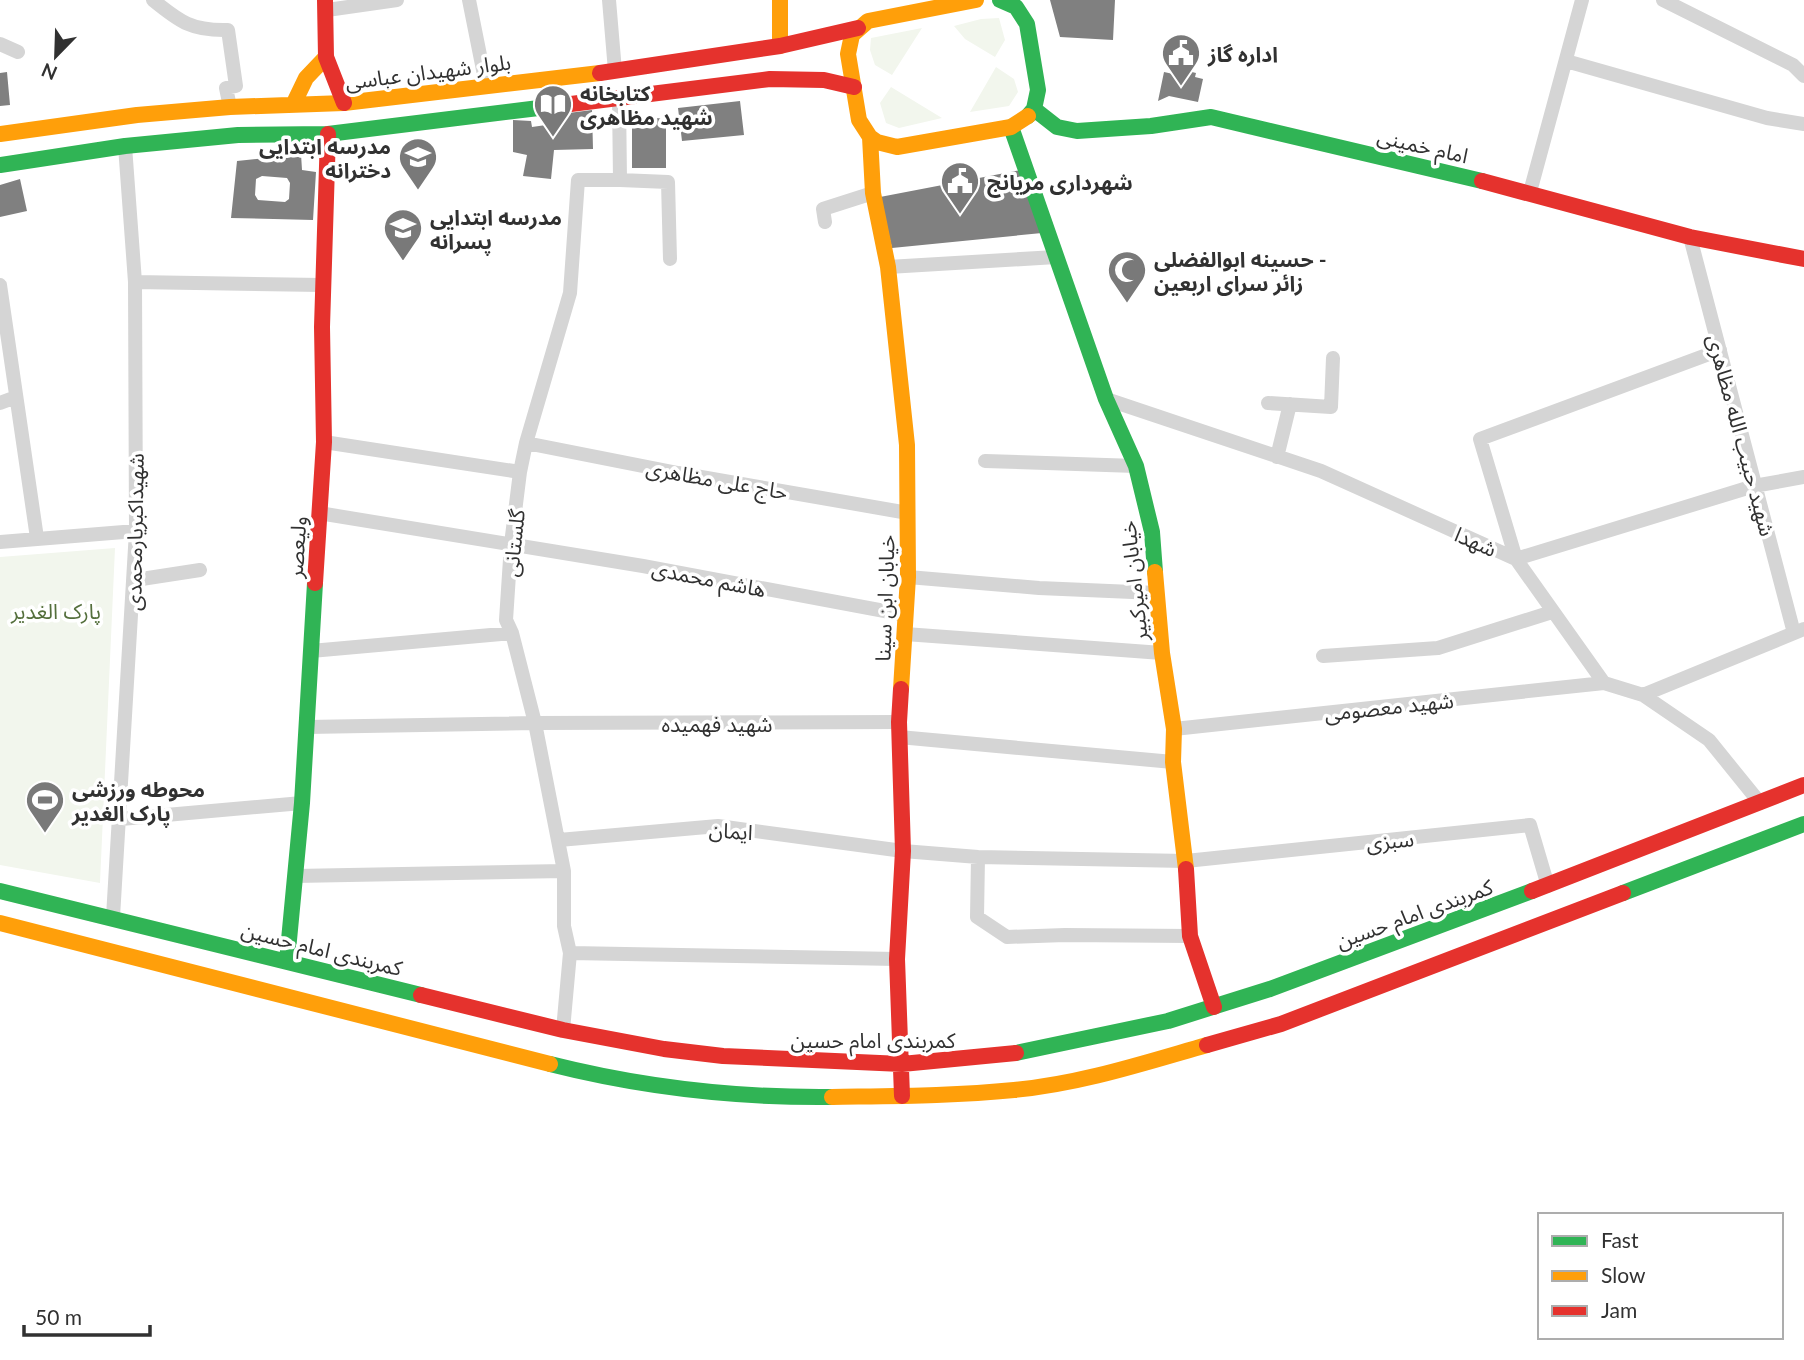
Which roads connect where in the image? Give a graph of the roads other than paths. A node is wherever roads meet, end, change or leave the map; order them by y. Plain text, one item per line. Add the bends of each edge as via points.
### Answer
1 (153, 0) edge
2 (397, 0) edge
3 (469, 0) edge
4 (609, 0) edge
5 (779, 0) edge
6 (976, 0) edge
7 (1000, 0) edge
8 (1582, 0) edge
9 (1663, 0) edge
10 (1016, 4) edge
11 (326, 5) edge
12 (858, 28) junction
13 (0, 44) edge
14 (780, 46) junction
15 (18, 52) dead end
16 (326, 57) junction
17 (1566, 61) junction
18 (615, 71) junction
19 (1804, 76) edge
20 (486, 85) junction
21 (853, 86) junction
22 (619, 98) junction
23 (344, 103) junction
24 (293, 105) junction
25 (230, 107) junction
26 (1034, 109) junction
27 (1804, 124) edge
28 (1012, 127) junction
29 (0, 134) edge
30 (328, 134) junction
31 (870, 137) junction
32 (125, 146) junction
33 (0, 165) edge
34 (620, 180) junction
35 (1530, 192) junction
36 (873, 193) junction
37 (825, 222) dead end
38 (1690, 237) junction
39 (1056, 257) junction
40 (670, 259) dead end
41 (1804, 259) edge
42 (888, 267) junction
43 (135, 282) junction
44 (322, 285) junction
45 (1, 294) edge
46 (1720, 350) junction
47 (1333, 358) dead end
48 (16, 397) junction
49 (1106, 399) junction
50 (0, 403) edge
51 (1268, 403) dead end
52 (1290, 404) junction
53 (324, 442) junction
54 (526, 443) junction
55 (1278, 457) junction
56 (985, 461) dead end
57 (1136, 466) junction
58 (520, 472) junction
59 (1804, 477) edge
60 (1754, 486) junction
61 (319, 513) junction
62 (908, 513) junction
63 (136, 531) junction
64 (37, 538) junction
65 (0, 542) edge
66 (512, 544) junction
67 (1516, 559) junction
68 (200, 569) dead end
69 (908, 577) junction
70 (135, 580) junction
71 (1156, 593) junction
72 (1552, 612) junction
73 (906, 615) junction
74 (1799, 631) edge
75 (512, 634) junction
76 (905, 634) junction
77 (311, 651) junction
78 (1162, 653) junction
79 (1323, 656) dead end
80 (1604, 683) junction
81 (1643, 695) junction
82 (535, 723) junction
83 (307, 727) junction
84 (1174, 729) junction
85 (899, 730) junction
86 (1173, 762) junction
87 (1804, 785) edge
88 (302, 803) junction
89 (1760, 803) junction
90 (121, 819) junction
91 (1804, 824) edge
92 (559, 840) junction
93 (903, 851) junction
94 (978, 857) junction
95 (1186, 861) junction
96 (564, 871) junction
97 (295, 876) junction
98 (1548, 886) junction
99 (0, 891) edge
100 (113, 917) junction
101 (0, 923) edge
102 (1190, 936) junction
103 (570, 953) junction
104 (897, 958) junction
105 (287, 961) junction
106 (1214, 1007) junction
107 (563, 1030) junction
108 (902, 1064) junction
109 (902, 1096) junction

1 - 25 street via 195,29 228,30 236,86 226,88
2 - 11 street
3 - 20 street
4 - 18 street
5 - 14 main road
6 - 12 main road, بلوار شهیدان عباسی via 869,21
7 - 10 main road
8 - 17 street
9 - 19 street via 1793,65
10 - 26 main road via 1027,24 1038,90
11 - 16 main road
12 - 14 main road, بلوار شهیدان عباسی
12 - 21 main road via 848,54
13 - 15 street
14 - 18 main road, بلوار شهیدان عباسی
16 - 23 main road
16 - 24 main road via 306,78
17 - 27 street
17 - 35 street
18 - 20 main road, بلوار شهیدان عباسی
20 - 23 main road, بلوار شهیدان عباسی
21 - 22 main road via 824,80 770,79
21 - 31 main road via 859,120
22 - 30 main road
22 - 34 street
23 - 24 main road, بلوار شهیدان عباسی
24 - 25 main road, بلوار شهیدان عباسی
25 - 29 main road, بلوار شهیدان عباسی
26 - 28 main road
26 - 35 main road, امام خمینی via 1057,127 1077,131 1211,117
28 - 31 main road via 897,147
28 - 39 main road, خیابان امیرکبیر
30 - 32 main road via 238,135
30 - 44 main road, ولیعصر
31 - 36 main road, خیابان ابن سینا
32 - 33 main road
32 - 43 street, شهیداکبریارمحمدی
34 - 40 street via 668,182
34 - 54 street, گلستانی via 578,180 570,293
35 - 38 main road, امام خمینی
36 - 37 street via 823,209
36 - 42 main road, خیابان ابن سینا
38 - 41 main road, امام خمینی
38 - 46 street, شهید حبیب الله مظاهری
39 - 42 street
39 - 49 main road, خیابان امیرکبیر
42 - 62 main road, خیابان ابن سینا via 907,445
43 - 44 street
43 - 63 street, شهیداکبریارمحمدی
44 - 53 main road, ولیعصر
45 - 48 street
46 - 60 street, شهید حبیب الله مظاهری
46 - 67 street via 1480,439
47 - 52 street via 1331,407
48 - 50 street
48 - 64 street
49 - 55 street, شهدا
49 - 57 main road, خیابان امیرکبیر
51 - 52 street
52 - 55 street
53 - 58 street
53 - 61 main road, ولیعصر
54 - 58 street, گلستانی
54 - 62 street, حاج علی مظاهری
55 - 67 street, شهدا via 1321,471
56 - 57 street
57 - 71 main road, خیابان امیرکبیر via 1152,532
58 - 66 street, گلستانی
59 - 60 street
60 - 67 street
60 - 74 street, شهید حبیب الله مظاهری
61 - 66 street, هاشم محمدی
61 - 77 main road, ولیعصر
62 - 69 main road, خیابان ابن سینا
63 - 64 street
63 - 70 street, شهیداکبریارمحمدی
64 - 65 street
66 - 73 street, هاشم محمدی
66 - 75 street, گلستانی via 506,620
67 - 72 street, شهدا
68 - 70 street
69 - 71 street
69 - 73 main road, خیابان ابن سینا
70 - 90 street, شهیداکبریارمحمدی
71 - 78 main road, خیابان امیرکبیر
72 - 79 street via 1438,648
72 - 80 street, شهدا
73 - 76 main road, خیابان ابن سینا
74 - 81 street
75 - 77 street
75 - 82 street, گلستانی
76 - 78 street
76 - 85 main road, خیابان ابن سینا
77 - 83 main road, ولیعصر
78 - 84 main road, خیابان امیرکبیر
80 - 81 street
80 - 84 street, شهید معصومی
81 - 89 street via 1709,740
82 - 83 street, شهید فهمیده
82 - 85 street, شهید فهمیده
82 - 92 street, گلستانی
83 - 88 main road, ولیعصر
84 - 86 main road, خیابان امیرکبیر
85 - 86 street, شهید فهمیده
85 - 93 main road, خیابان ابن سینا
86 - 95 main road, خیابان امیرکبیر
87 - 89 main road, کمربندی امام حسین
88 - 90 street
88 - 97 main road, ولیعصر
89 - 98 main road, کمربندی امام حسین
90 - 100 street, شهیداکبریارمحمدی
91 - 109 main road via 1282,1024 1107,1073 1028,1088
92 - 93 street, ایمان via 718,826
92 - 96 street, گلستانی
93 - 94 street, ایمان
93 - 104 main road, خیابان ابن سینا
94 - 95 street, ایمان
94 - 102 street via 978,917 1007,937
95 - 98 street, سبزی via 1530,825
95 - 102 main road, خیابان امیرکبیر
96 - 97 street
96 - 103 street, گلستانی via 564,926
97 - 105 main road, ولیعصر
98 - 106 main road, کمربندی امام حسین
99 - 100 main road, کمربندی امام حسین
100 - 105 main road, کمربندی امام حسین
101 - 109 main road via 619,1079 750,1095
102 - 106 main road, خیابان امیرکبیر
103 - 104 street
103 - 107 street, گلستانی
104 - 108 main road, خیابان ابن سینا
105 - 107 main road, کمربندی امام حسین
106 - 108 main road, کمربندی امام حسین via 1001,1056
107 - 108 main road, کمربندی امام حسین via 723,1056
108 - 109 main road, خیابان ابن سینا

